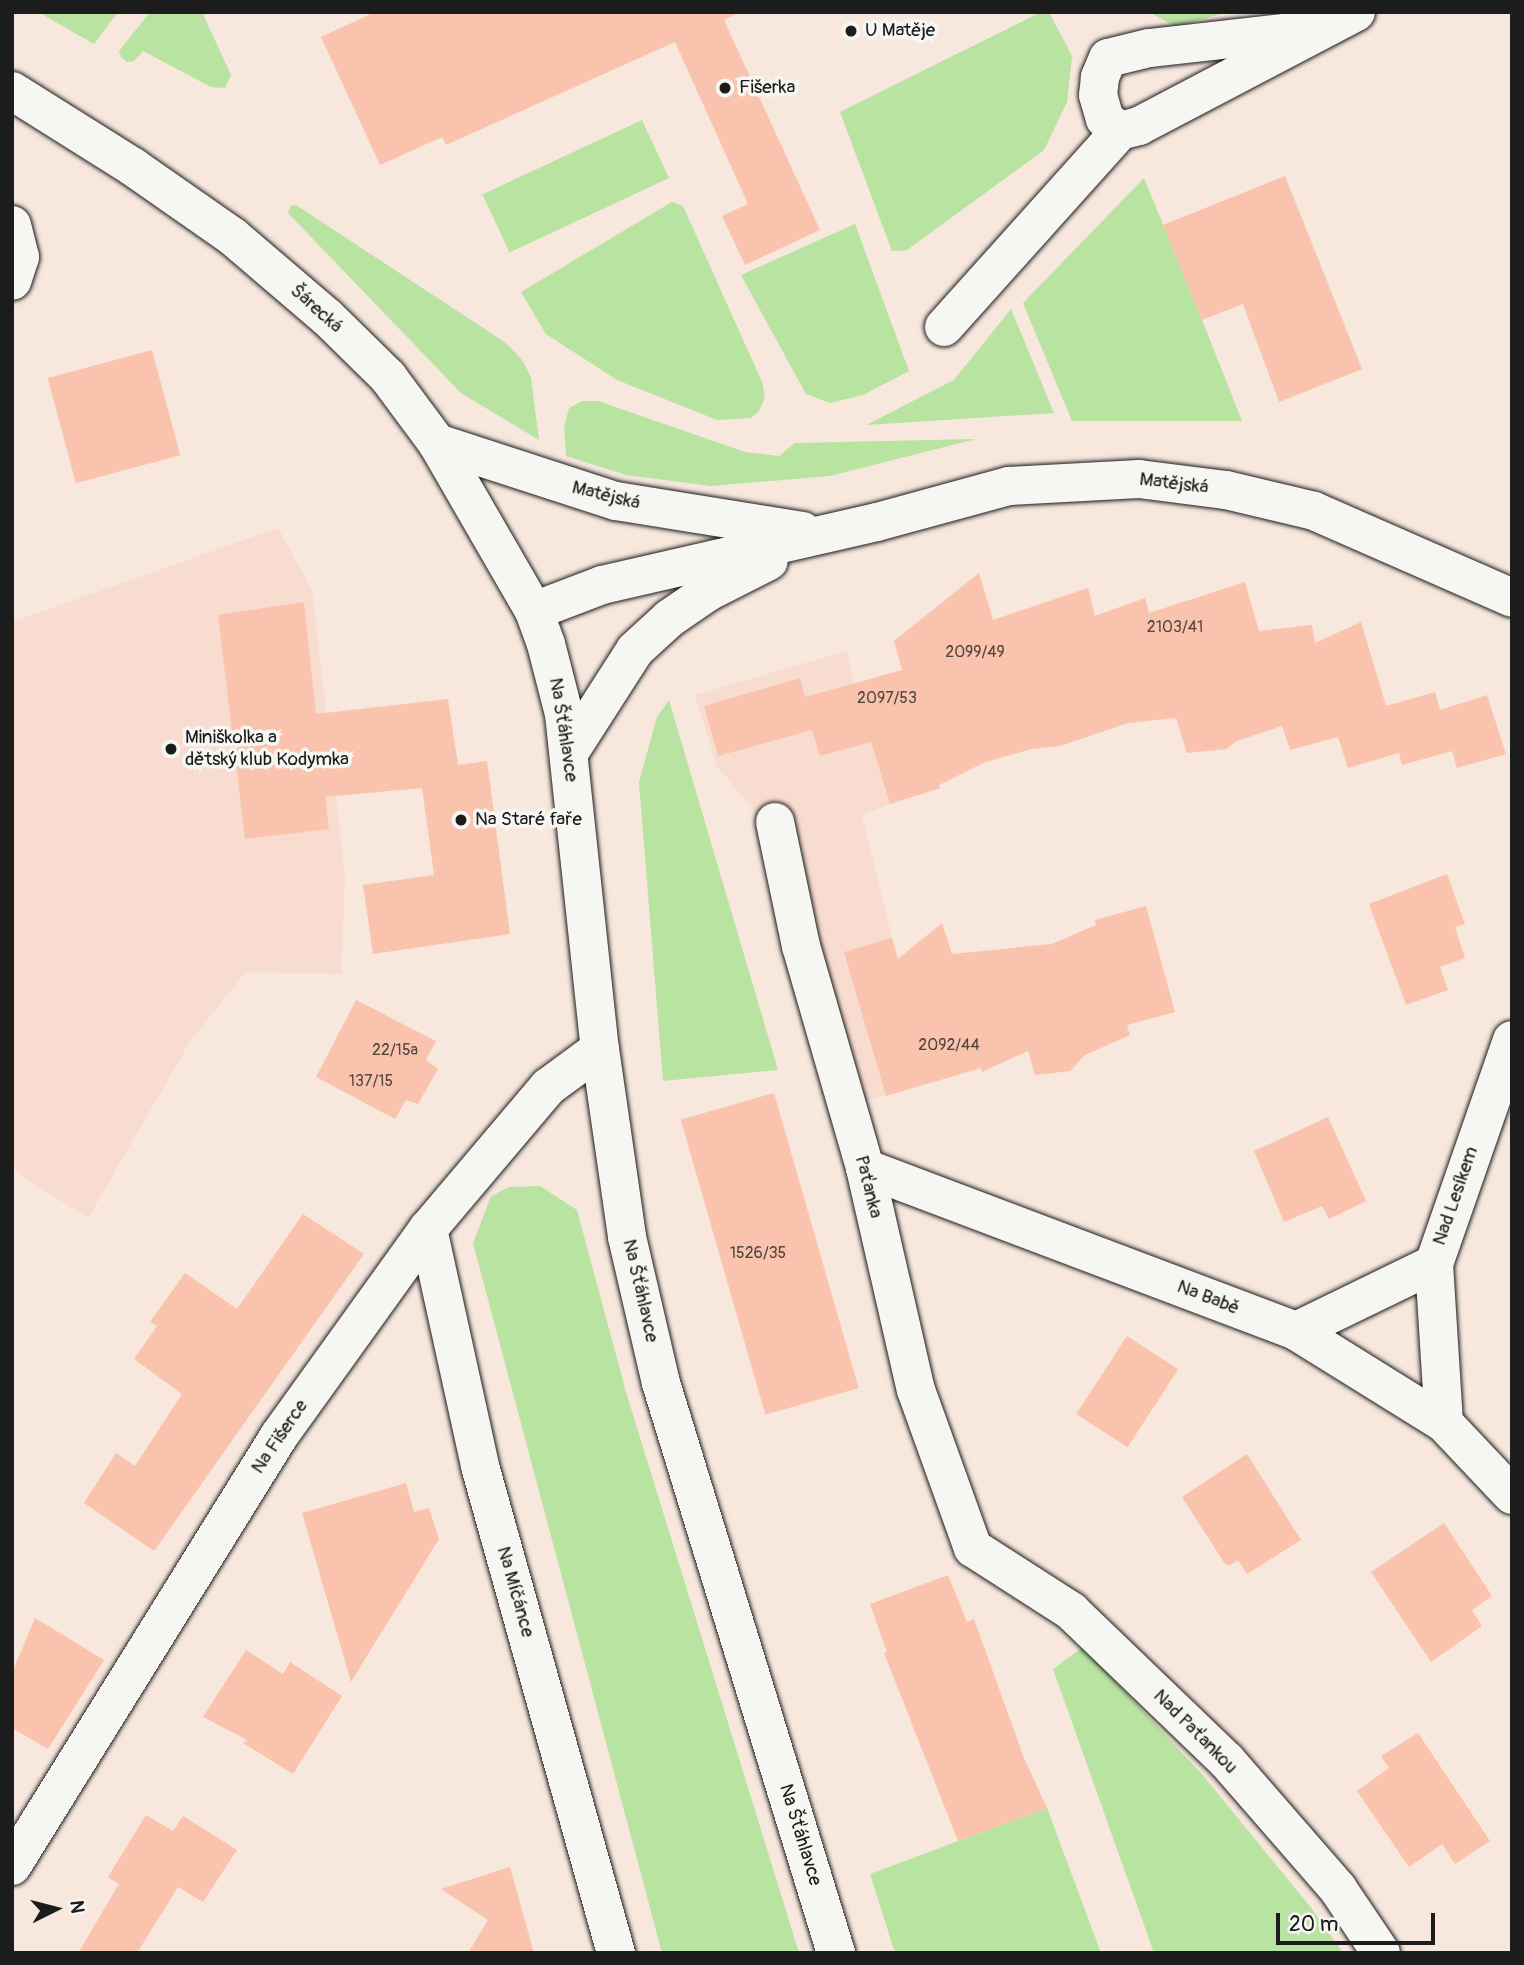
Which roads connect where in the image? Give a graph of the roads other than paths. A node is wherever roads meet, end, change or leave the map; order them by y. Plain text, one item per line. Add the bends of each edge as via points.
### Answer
1 (1356, 12) edge
2 (1319, 29) junction
3 (12, 91) edge
4 (1120, 131) junction
5 (12, 225) edge
6 (12, 282) edge
7 (944, 327) dead end
8 (437, 443) junction
9 (822, 534) junction
10 (1512, 598) edge
11 (534, 611) junction
12 (569, 753) junction
13 (775, 822) dead end
14 (1512, 1040) edge
15 (600, 1049) junction
16 (1496, 1120) edge
17 (864, 1168) junction
18 (428, 1229) junction
19 (1434, 1264) junction
20 (1296, 1331) junction
21 (1444, 1423) junction
22 (1512, 1495) edge
23 (973, 1548) joint
24 (12, 1866) edge
25 (616, 1953) edge
26 (836, 1953) edge
27 (1381, 1953) edge

1 - 2 street
2 - 4 street via 1139,126
2 - 4 street via 1149,47 1108,58 1098,95 1105,119
3 - 8 street, Šárecká via 232,236 327,317 388,377
4 - 7 street
5 - 6 street via 20,257
8 - 9 street, Matějská via 616,501
8 - 11 street, Šárecká
9 - 10 street, Matějská via 1009,486 1139,479 1226,490 1314,511
9 - 11 street, Matějská via 602,585
9 - 12 street, Matějská via 708,592 670,618 635,650
11 - 12 street, Na Šťáhlavce via 555,675
12 - 15 street, Na Šťáhlavce
13 - 17 street, Paťanka via 801,946
14 - 16 street, Nad Lesíkem
15 - 18 street, Na Fišerce via 548,1087
15 - 26 street, Na Šťáhlavce via 627,1237 661,1383
16 - 19 street, Nad Lesíkem
17 - 20 street, Na Babě
17 - 23 street, Paťanka via 916,1390
18 - 24 street, Na Fišerce via 279,1436
18 - 25 street, Na Míčánce via 480,1466
19 - 20 street
19 - 21 street
20 - 21 street, Na Babě
21 - 22 street, Na Babě
23 - 27 street, Nad Paťankou via 1071,1611 1226,1760 1338,1889

